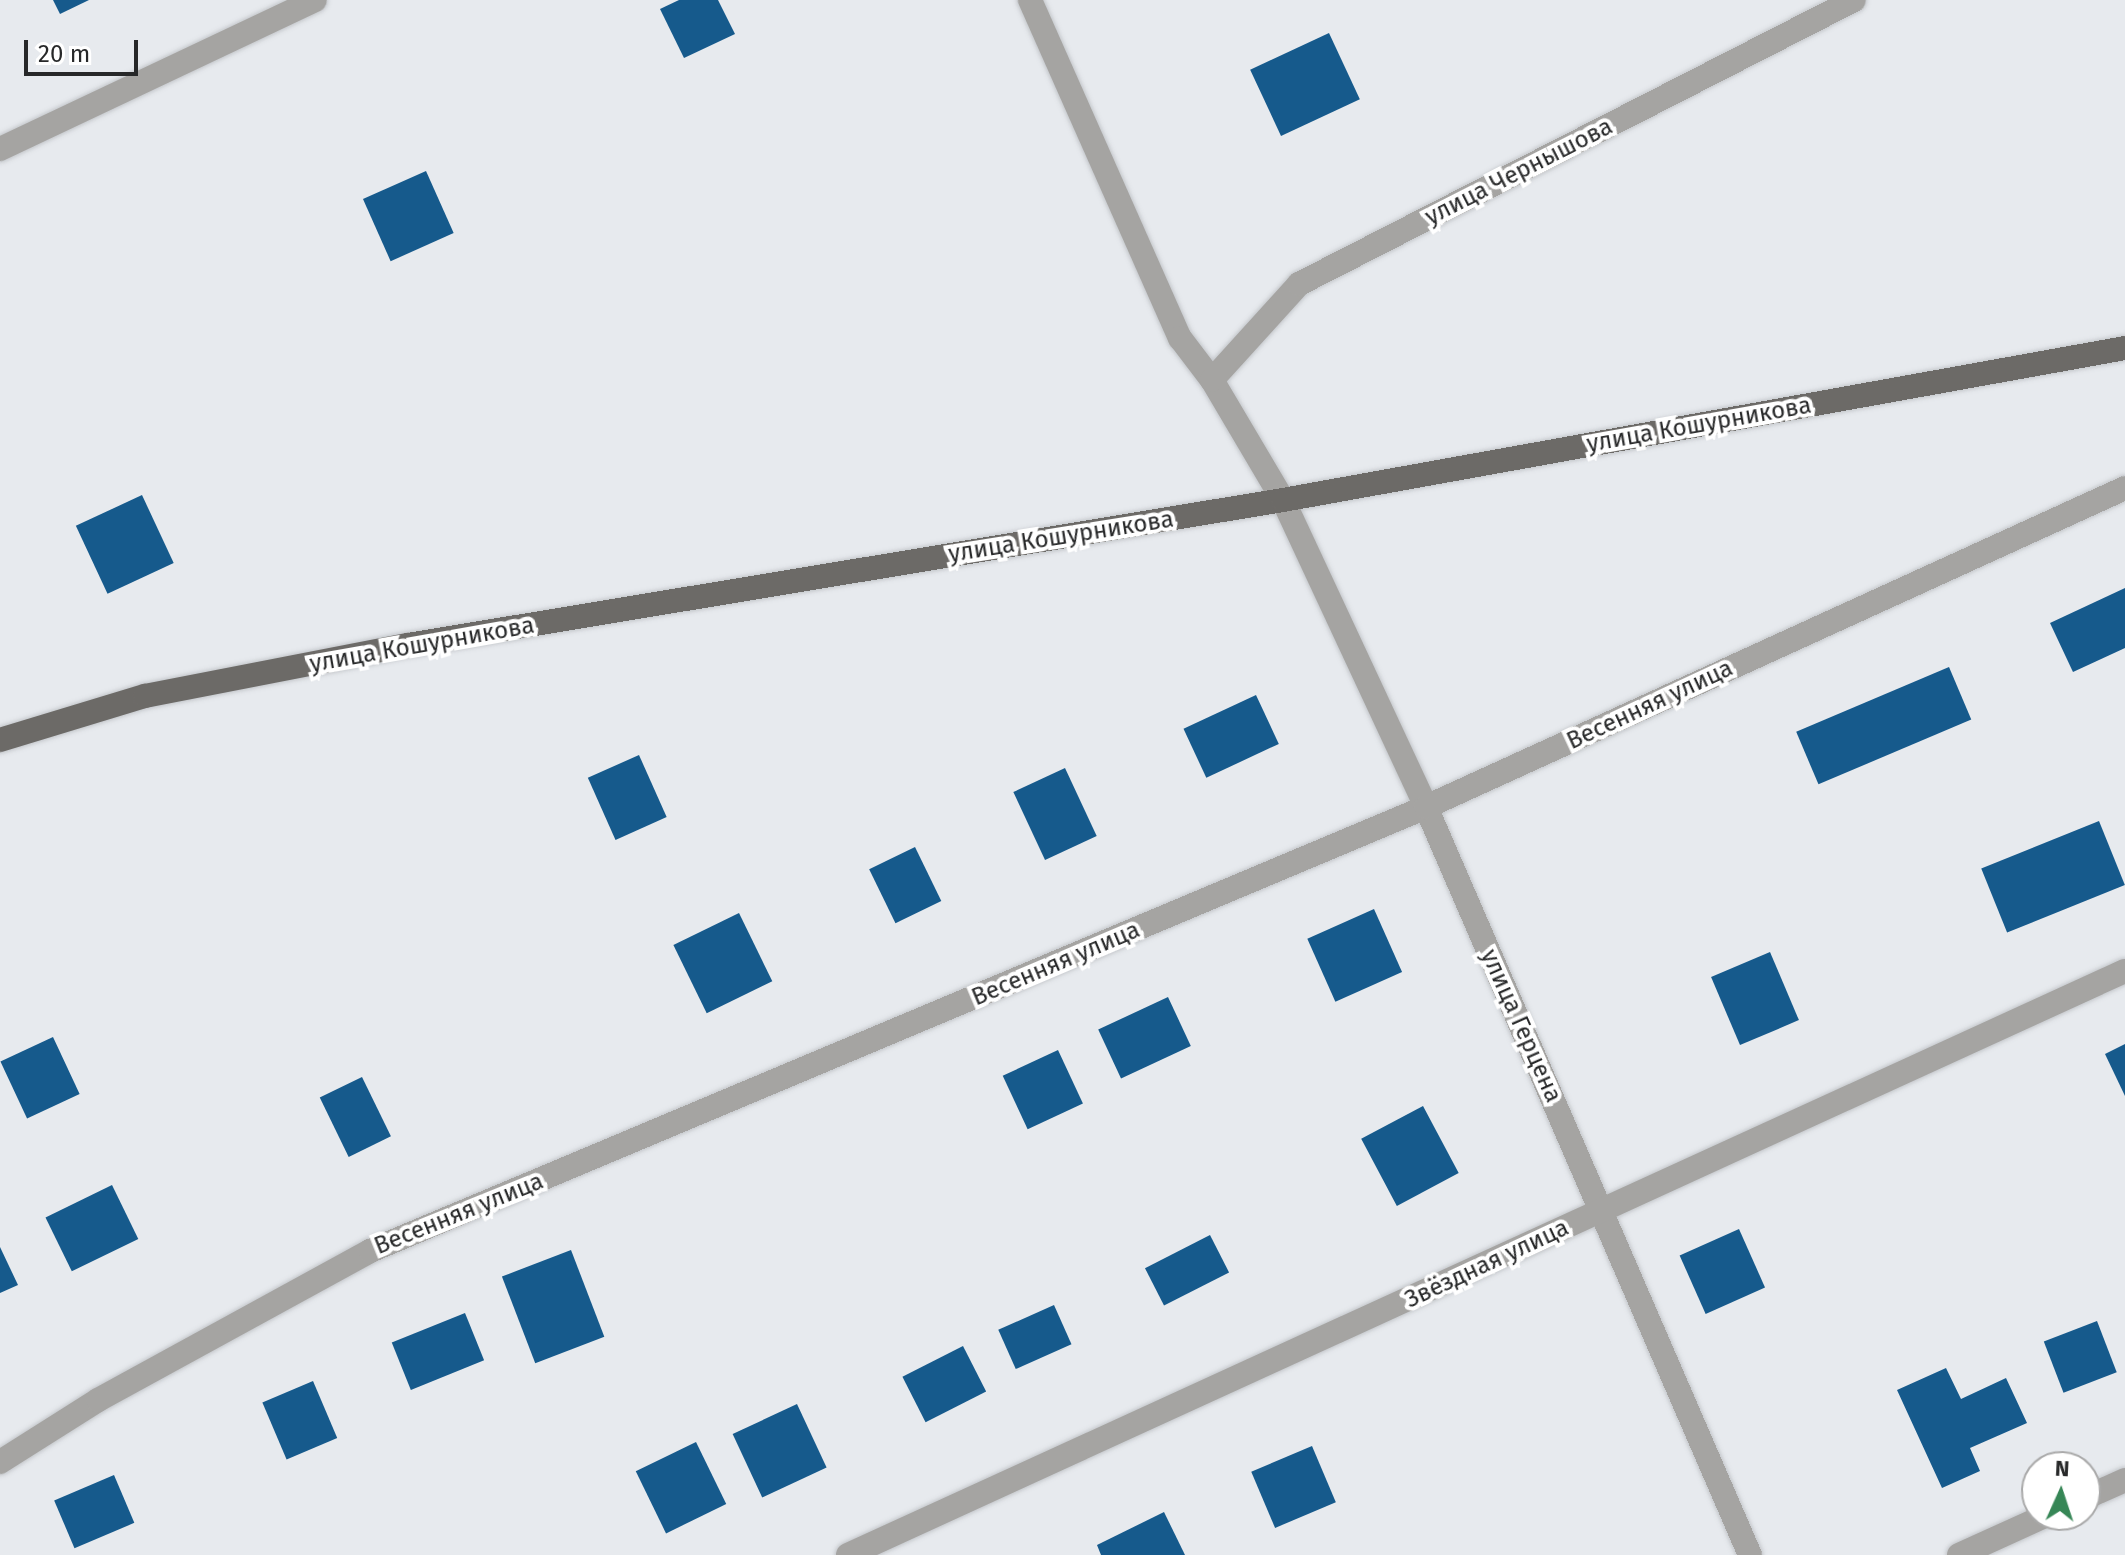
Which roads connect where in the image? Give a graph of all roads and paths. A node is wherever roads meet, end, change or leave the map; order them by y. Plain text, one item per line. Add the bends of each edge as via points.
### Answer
1 (315, 0) edge
2 (1030, 0) edge
3 (1854, 0) edge
4 (0, 149) edge
5 (2125, 348) edge
6 (1212, 380) junction
7 (2125, 488) edge
8 (1283, 500) junction
9 (0, 740) edge
10 (1426, 807) junction
11 (2125, 971) edge
12 (1602, 1211) junction
13 (0, 1462) edge
14 (2125, 1480) edge
15 (2101, 1491) edge
16 (2021, 1527) edge
17 (848, 1555) edge
18 (1750, 1555) edge
19 (1959, 1555) edge

1 - 4 street
2 - 6 street, улица Герцена via 1180,338
3 - 6 street, улица Чернышова via 1299,284
5 - 8 main road, улица Кошурникова
6 - 8 street, улица Герцена
7 - 10 street, Весенняя улица
8 - 9 main road, улица Кошурникова via 408,645 145,696
8 - 10 street, улица Герцена
10 - 12 street, улица Герцена
10 - 13 street, Весенняя улица via 370,1251 98,1400
11 - 12 street, Звёздная улица
12 - 17 street, Звёздная улица
12 - 18 street, улица Герцена
14 - 15 street
16 - 19 street

